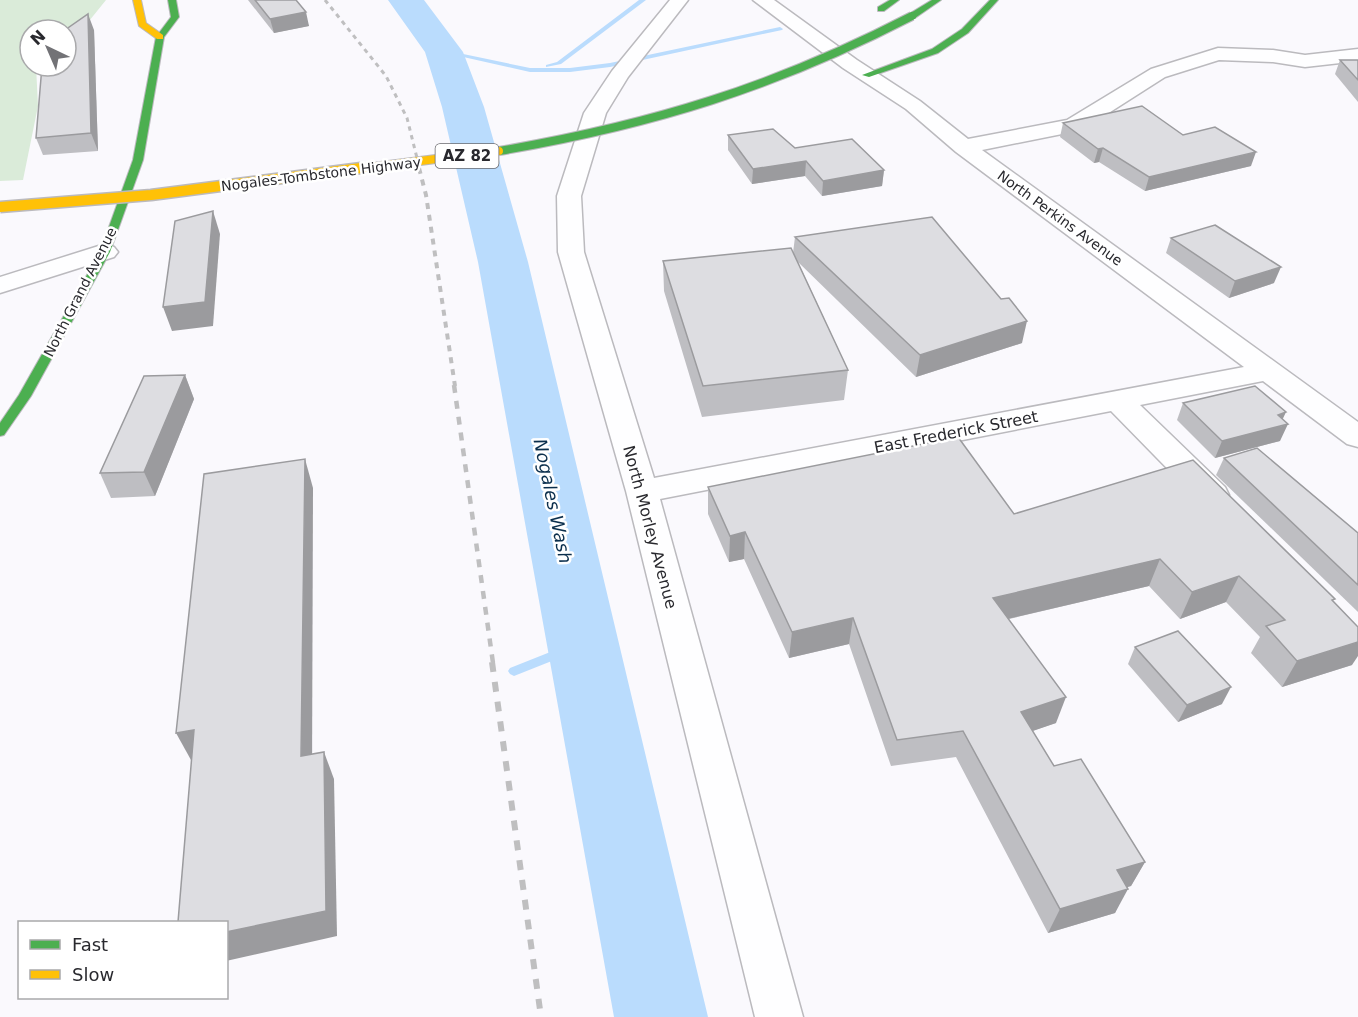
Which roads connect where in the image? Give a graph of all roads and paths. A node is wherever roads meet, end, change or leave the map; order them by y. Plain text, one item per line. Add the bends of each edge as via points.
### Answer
1 (137, 0) edge
2 (172, 0) edge
3 (679, 0) edge
4 (762, 0) edge
5 (895, 0) edge
6 (937, 0) edge
7 (994, 0) edge
8 (876, 12) dead end
9 (832, 37) dead end
10 (160, 38) junction
11 (802, 50) dead end
12 (1358, 56) edge
13 (866, 75) junction
14 (609, 111) dead end
15 (578, 118) dead end
16 (447, 143) dead end
17 (964, 147) junction
18 (253, 168) dead end
19 (150, 176) dead end
20 (117, 179) dead end
21 (0, 207) edge
22 (105, 252) junction
23 (0, 285) edge
24 (1269, 372) junction
25 (1118, 401) junction
26 (0, 432) edge
27 (1358, 437) edge
28 (642, 491) junction
29 (1234, 515) edge
30 (778, 1017) edge

1 - 10 main road via 142,24
2 - 10 main road, North Grand Avenue via 175,17
3 - 28 street, North Morley Avenue via 629,62 595,113 569,196 571,252
4 - 13 street, North Perkins Avenue
5 - 8 main road
6 - 21 main road, Nogales-Tombstone Highway / AZ 82, bridge via 860,45 723,100 620,128 449,159
7 - 13 main road via 965,31 935,51
9 - 11 main road
10 - 22 main road, North Grand Avenue via 138,160
12 - 17 street via 1305,61 1218,54 1158,73 1074,125
13 - 17 street, North Perkins Avenue via 913,105
14 - 15 main road
16 - 18 main road, Nogales-Tombstone Highway / AZ 82
17 - 24 street, North Perkins Avenue
19 - 20 main road
22 - 23 street
22 - 26 main road, North Grand Avenue via 25,396
24 - 25 street, East Frederick Street
24 - 27 street, North Perkins Avenue
25 - 28 street, East Frederick Street
25 - 29 street
28 - 30 street, North Morley Avenue

